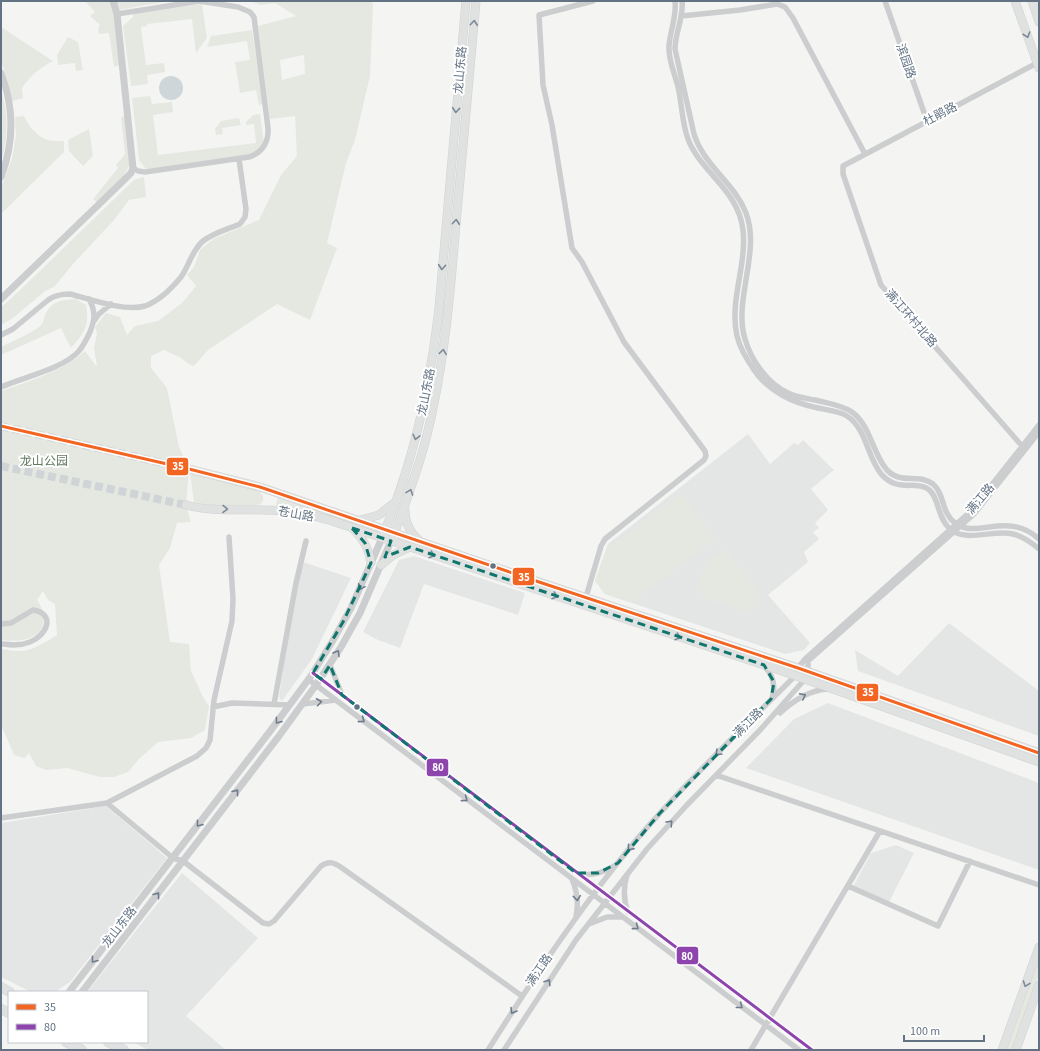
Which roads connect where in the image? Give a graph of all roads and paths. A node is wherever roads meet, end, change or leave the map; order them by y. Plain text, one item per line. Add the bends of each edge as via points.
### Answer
1 (112, 1) edge
2 (466, 1) edge
3 (476, 1) edge
4 (593, 1) edge
5 (675, 1) edge
6 (682, 1) edge
7 (885, 1) edge
8 (1015, 1) edge
9 (1032, 1) edge
10 (117, 14) junction
11 (681, 16) junction
12 (1039, 22) edge
13 (1038, 64) edge
14 (1, 73) edge
15 (927, 121) junction
16 (865, 154) junction
17 (239, 159) junction
18 (843, 166) joint
19 (133, 168) junction
20 (1, 177) edge
21 (1, 299) edge
22 (90, 299) junction
23 (110, 304) junction
24 (94, 321) junction
25 (1, 335) edge
26 (744, 335) junction
27 (737, 336) junction
28 (1, 387) edge
29 (822, 402) junction
30 (821, 409) junction
31 (1039, 425) edge
32 (1039, 432) edge
33 (1022, 446) junction
34 (190, 468) tunnel mouth
35 (396, 499) junction
36 (186, 505) tunnel mouth
37 (405, 506) junction
38 (356, 520) junction
39 (958, 525) junction
40 (994, 526) junction
41 (352, 528) junction
42 (385, 530) junction
43 (952, 530) junction
44 (394, 533) junction
45 (996, 534) junction
46 (229, 537) dead end
47 (382, 538) junction
48 (1039, 538) edge
49 (306, 541) dead end
50 (391, 541) junction
51 (425, 543) junction
52 (410, 547) junction
53 (1039, 549) edge
54 (371, 564) junction
55 (382, 566) junction
56 (586, 597) junction
57 (1, 624) edge
58 (1, 644) edge
59 (330, 665) junction
60 (764, 665) junction
61 (796, 672) junction
62 (807, 675) junction
63 (310, 676) junction
64 (318, 682) junction
65 (834, 689) junction
66 (342, 695) junction
67 (771, 699) junction
68 (336, 700) junction
69 (274, 704) junction
70 (303, 704) junction
71 (213, 706) junction
72 (290, 706) junction
73 (761, 729) junction
74 (1039, 753) edge
75 (1039, 762) edge
76 (716, 775) junction
77 (107, 803) junction
78 (1, 818) edge
79 (880, 831) junction
80 (173, 858) junction
81 (622, 859) junction
82 (183, 861) junction
83 (970, 861) junction
84 (631, 868) junction
85 (576, 873) junction
86 (572, 879) junction
87 (1039, 885) edge
88 (848, 886) junction
89 (598, 889) junction
90 (593, 895) junction
91 (608, 897) junction
92 (604, 903) junction
93 (628, 912) junction
94 (576, 918) junction
95 (623, 918) junction
96 (586, 927) junction
97 (1039, 947) edge
98 (1039, 985) edge
99 (71, 991) edge
100 (83, 991) edge
101 (522, 996) junction
102 (769, 1019) junction
103 (765, 1025) junction
104 (68, 1043) edge
105 (110, 1043) edge
106 (82, 1050) edge
107 (124, 1050) edge
108 (488, 1050) edge
109 (504, 1050) edge
110 (751, 1050) edge
111 (799, 1050) edge
112 (812, 1050) edge
113 (1002, 1050) edge
114 (1016, 1050) edge

1 - 10 street
2 -> 35 main road, 龙山东路 via 434,349 416,437
37 -> 3 main road, 龙山东路 via 426,440 444,350
4 - 56 street via 539,15 543,85 572,248 624,342 705,451 706,456 605,538
5 - 27 street via 669,52 688,137 697,156 731,198 742,222 743,249 736,311
6 - 11 street
7 - 15 street, 滨园路
8 -> 13 main road
9 - 12 main road
10 - 17 street via 200,1 234,6 252,14 268,139 255,155
10 - 19 street
11 - 16 street via 777,4 785,7
11 - 26 street via 676,37 676,52 695,138 704,157 723,176 739,199 750,226 742,314
13 - 15 street, 杜鹃路
14 - 20 street via 8,96 11,125 8,153
15 - 16 street, 杜鹃路
16 - 18 street, 杜鹃路
17 - 19 street via 145,172
17 - 23 street via 246,209 244,220 203,241 181,277 156,301 137,307
18 - 33 street, 满江环村北路 via 843,174 881,285
19 - 21 street via 126,178
22 - 23 street
22 - 24 street
22 - 25 street via 70,294 53,297 13,329
23 - 24 street
24 - 28 street via 83,347 72,357
26 - 27 street
26 - 29 street via 754,359 772,382 793,395
27 - 30 street via 749,362 764,383 790,398
29 - 30 street
29 - 39 street via 843,407 858,418 881,462 890,473 902,478 926,480 934,485 941,496 946,514
30 - 43 street via 852,420 878,470 890,481 901,486 924,487 930,491 940,516
31 - 33 street, 满江路
32 - 39 street, 满江路 via 979,508
33 - 39 street, 满江路 via 976,506
34 - 38 main road, 苍山路 via 260,487
35 - 38 main road via 379,515
35 - 42 main road, 龙山东路
36 -> 41 main road, 苍山路 via 211,509 290,512
37 - 44 main road, 龙山东路
37 - 51 main road via 408,527
38 - 42 main road, 苍山路
39 - 40 street via 970,529
39 - 43 street, 满江路
40 - 45 street
40 - 48 street via 1017,526
41 - 47 main road, 苍山路
41 - 54 main road via 365,543
42 - 44 main road, 苍山路
42 - 47 main road, 龙山东路
43 - 45 street via 966,535
43 - 61 street, 满江路 via 805,659
43 - 62 street, 满江路 via 808,661
44 - 50 main road, 龙山东路
44 - 51 main road, 苍山路
45 - 53 street via 1016,534
46 - 71 street via 233,615
47 - 50 main road, 苍山路
47 - 54 street, 龙山东路
49 - 69 street
50 - 52 main road, 苍山路
50 - 55 street, 龙山东路
51 - 56 main road, 苍山路
52 - 55 main road via 392,555
52 -> 60 main road, 苍山路
54 -> 63 street, 龙山东路 via 343,622
59 -> 55 street, 龙山东路 via 360,613
56 - 61 main road, 苍山路
57 - 58 street via 11,623 33,610 40,612 47,622 45,631 31,642
59 - 64 street, 龙山东路
59 - 66 street
60 - 61 main road, 苍山路
60 - 67 street via 774,682
61 - 62 main road, 苍山路
61 - 67 street, 满江路
62 - 65 main road, 苍山路
62 - 73 street, 满江路
62 - 74 main road, 苍山路
63 - 64 street
63 - 72 street, 龙山东路
64 - 66 street
64 - 68 street
64 - 70 street, 龙山东路
73 -> 65 street via 802,696
65 - 75 main road, 苍山路
66 - 85 street
67 -> 81 street, 满江路 via 676,796
70 -> 68 street
68 -> 86 street
69 - 71 street
69 - 72 street
82 -> 70 street, 龙山东路
71 - 77 street via 210,740 204,750
72 -> 80 street, 龙山东路
73 - 76 street, 满江路
76 - 79 street
84 -> 76 street, 满江路
77 - 78 street
77 - 80 street
79 - 83 street
79 - 88 street
80 - 82 street
80 -> 99 street, 龙山东路
81 - 85 street via 603,872
81 - 89 street, 满江路
100 -> 82 street, 龙山东路
82 - 101 street via 267,924 272,923 321,866 329,862 335,864
83 - 87 street
83 - 88 street via 938,926
84 - 91 street, 满江路
84 - 93 street via 624,888
85 - 89 street
86 - 90 street
86 -> 94 street via 578,900
88 - 102 street
89 - 90 street, 满江路
89 - 91 street
90 - 92 street
90 - 94 street, 满江路
91 - 92 street, 满江路
91 - 93 street
92 - 95 street
92 - 96 street, 满江路
93 - 102 street
94 - 101 street, 满江路
95 - 96 street via 602,918
95 -> 103 street
109 -> 96 street, 满江路
97 -> 113 main road
98 - 114 main road
101 -> 108 street, 满江路
102 - 103 street
102 - 112 street
103 - 110 street
103 - 111 street
104 - 106 highway
105 - 107 highway

